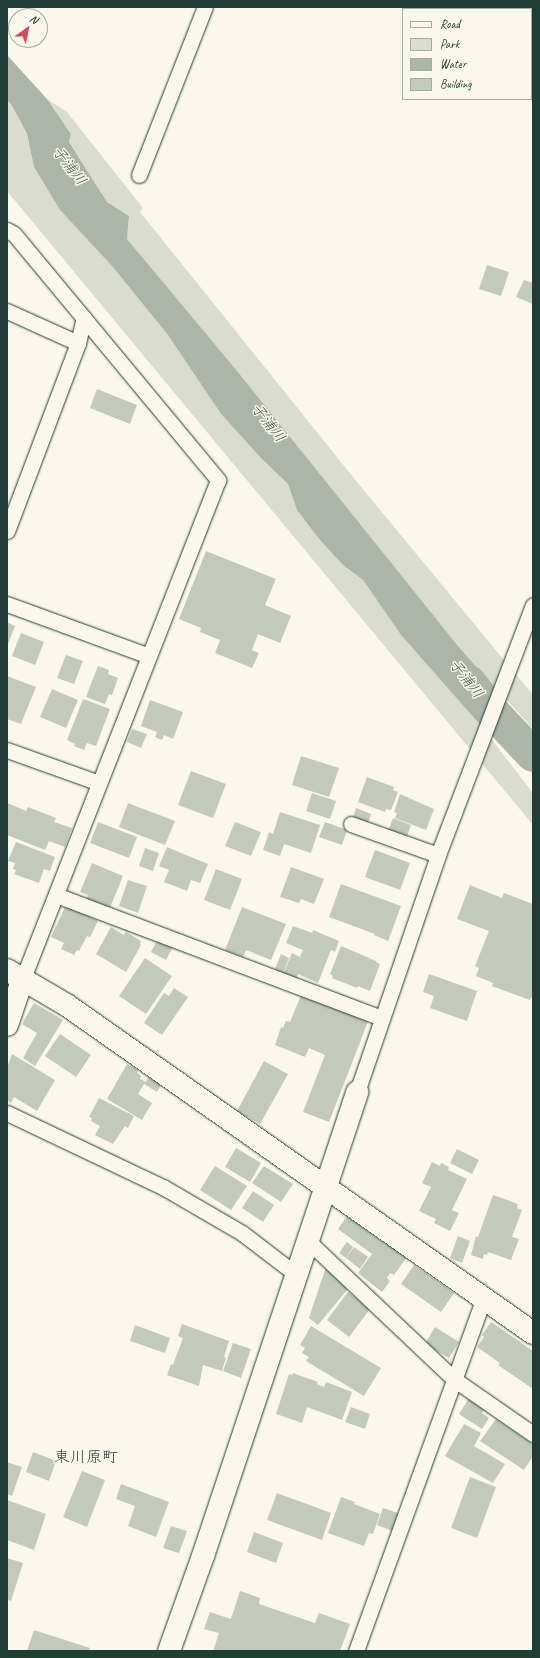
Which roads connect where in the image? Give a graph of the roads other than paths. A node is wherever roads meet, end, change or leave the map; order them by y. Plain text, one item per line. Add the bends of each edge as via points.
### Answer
1 (205, 7) edge
2 (139, 175) dead end
3 (7, 230) edge
4 (7, 311) edge
5 (84, 318) junction
6 (78, 343) junction
7 (7, 531) edge
8 (7, 604) edge
9 (533, 605) edge
10 (149, 656) junction
11 (7, 750) edge
12 (99, 784) junction
13 (351, 824) dead end
14 (438, 855) junction
15 (56, 895) junction
16 (15, 974) edge
17 (382, 1018) junction
18 (7, 1025) edge
19 (357, 1092) joint
20 (7, 1113) edge
21 (325, 1186) junction
22 (308, 1240) junction
23 (297, 1275) junction
24 (484, 1298) junction
25 (533, 1333) edge
26 (455, 1380) junction
27 (533, 1434) edge
28 (169, 1651) edge
29 (356, 1651) edge

1 - 2 street
3 - 5 street via 14,234
4 - 6 street
5 - 6 street
5 - 10 street via 218,480
6 - 7 street
8 - 10 street
9 - 14 street
10 - 12 street
11 - 12 street
12 - 15 street
13 - 14 street
14 - 17 street
15 - 16 street
15 - 17 street
16 - 18 street
16 - 21 street via 68,1006
17 - 19 street
19 - 21 street
20 - 23 street via 163,1187 242,1233
21 - 22 street
21 - 24 street
22 - 23 street
22 - 26 street
23 - 28 street
24 - 25 street
24 - 26 street
26 - 27 street
26 - 29 street

